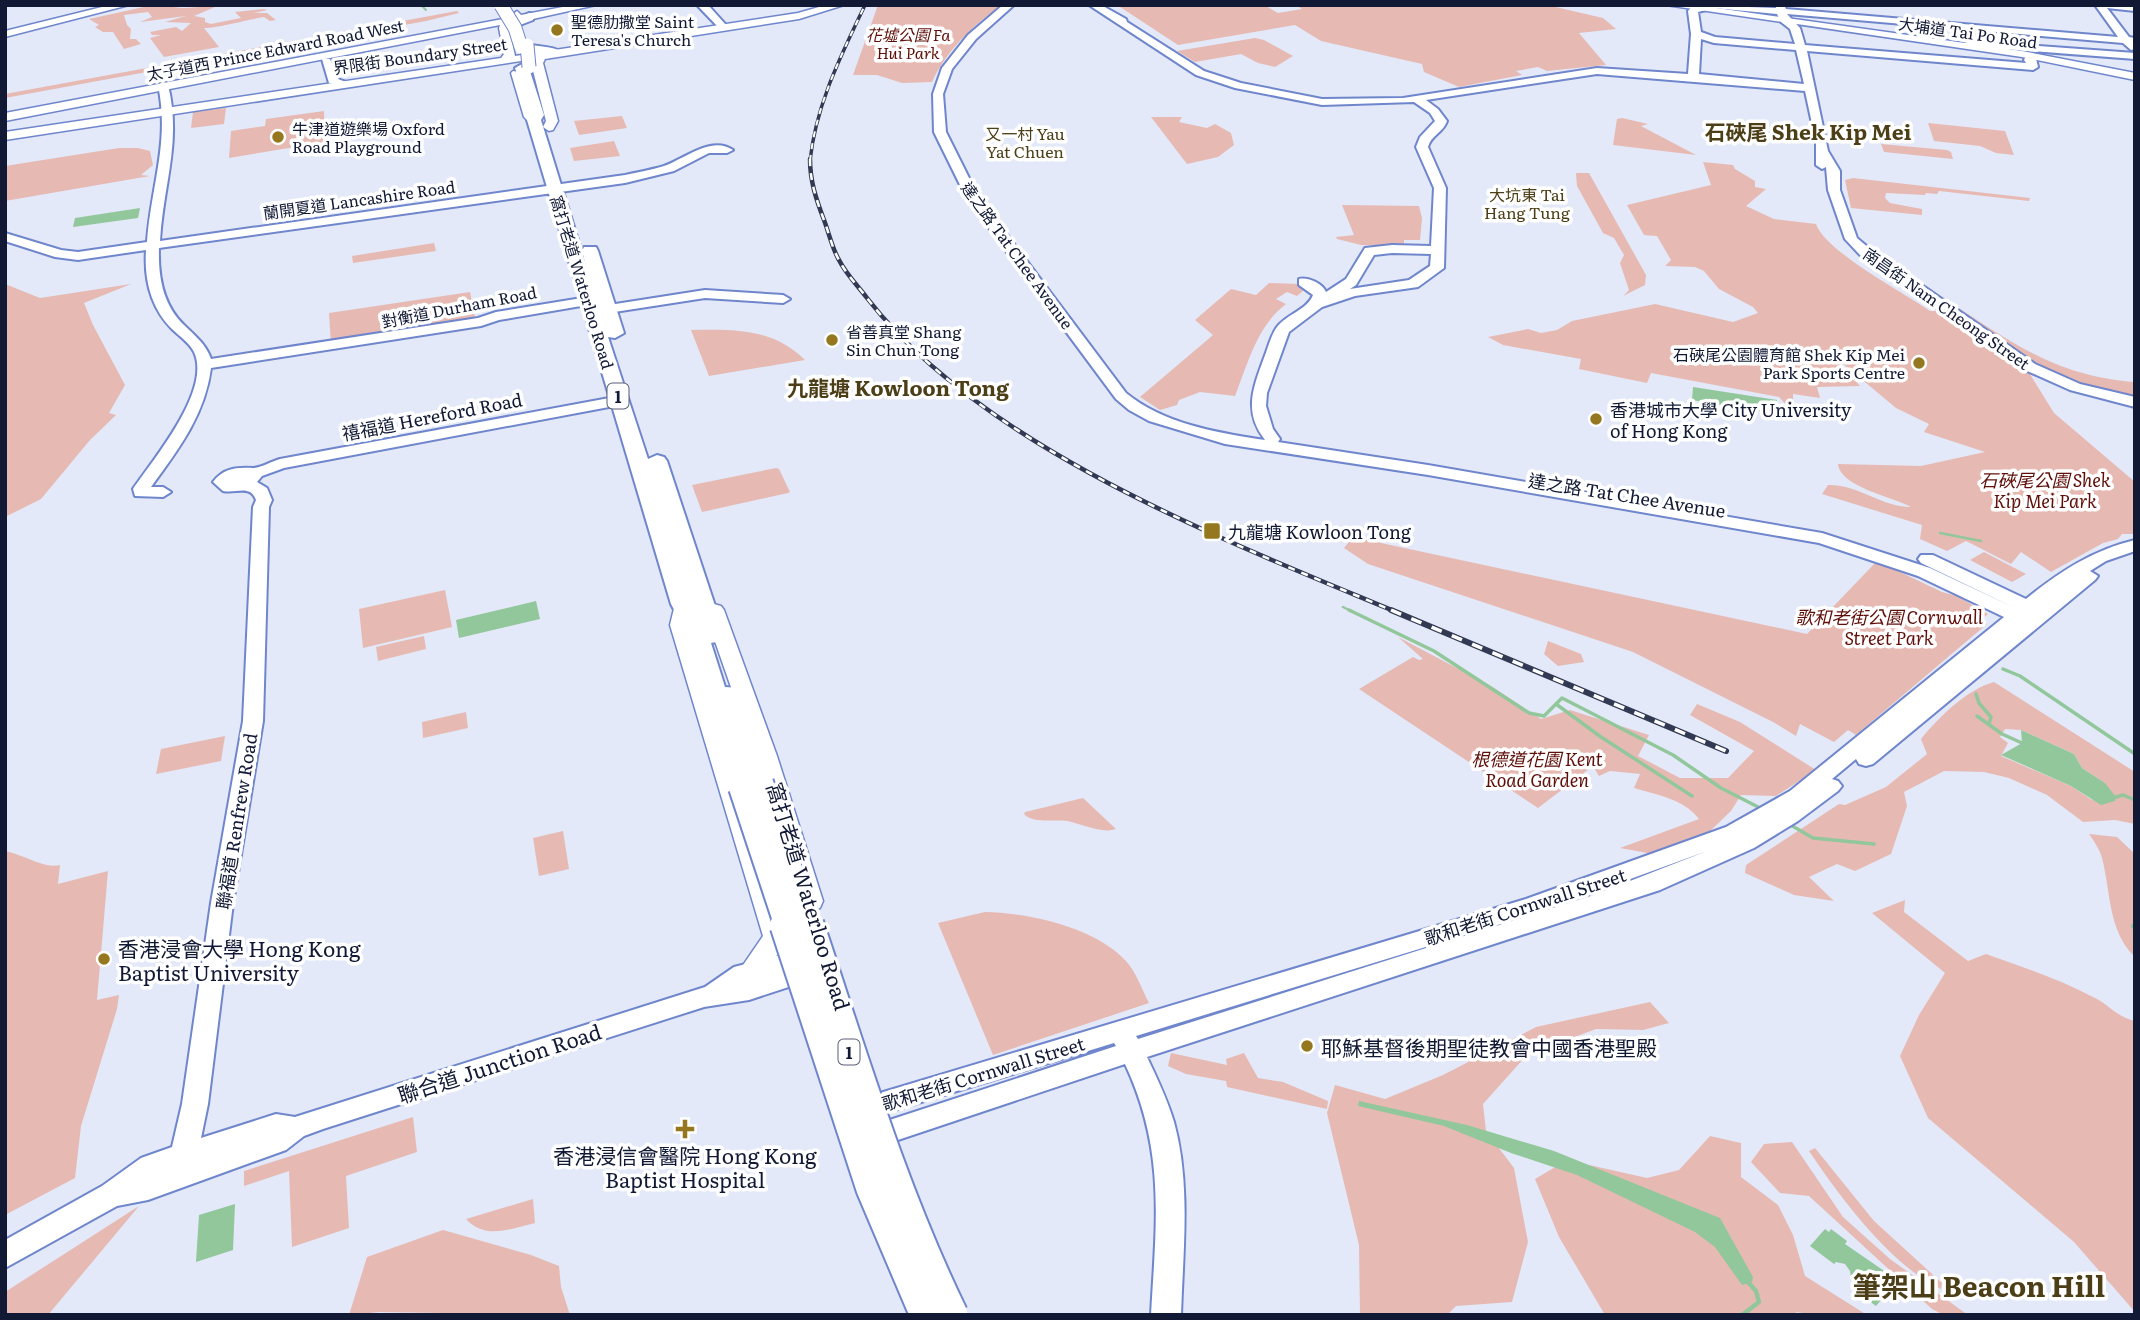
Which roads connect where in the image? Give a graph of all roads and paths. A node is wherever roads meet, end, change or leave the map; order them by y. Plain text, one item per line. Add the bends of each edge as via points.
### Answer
1 (112, 5) edge
2 (124, 5) edge
3 (591, 5) edge
4 (702, 5) edge
5 (839, 5) edge
6 (1009, 5) edge
7 (1094, 5) edge
8 (1671, 5) edge
9 (1681, 5) edge
10 (2102, 5) edge
11 (1711, 6) edge
12 (2111, 6) edge
13 (828, 8) edge
14 (1695, 8) junction
15 (2135, 8) edge
16 (506, 12) edge
17 (559, 12) junction
18 (529, 17) joint
19 (1792, 17) edge
20 (723, 27) junction
21 (5, 32) edge
22 (440, 34) junction
23 (1696, 34) junction
24 (2132, 39) edge
25 (1916, 40) junction
26 (1969, 44) junction
27 (1800, 47) junction
28 (362, 49) junction
29 (2135, 49) edge
30 (556, 52) junction
31 (2099, 54) junction
32 (2030, 57) junction
33 (2135, 57) edge
34 (1911, 58) junction
35 (2118, 59) junction
36 (326, 61) joint
37 (2082, 64) junction
38 (514, 65) junction
39 (537, 65) junction
40 (2127, 73) edge
41 (1693, 78) junction
42 (163, 85) junction
43 (342, 85) junction
44 (1809, 89) junction
45 (1420, 99) junction
46 (171, 110) junction
47 (538, 114) junction
48 (8, 115) edge
49 (549, 127) junction
50 (5, 135) edge
51 (727, 150) dead end
52 (562, 188) junction
53 (5, 237) edge
54 (154, 245) junction
55 (1438, 250) junction
56 (1355, 277) junction
57 (1304, 282) dead end
58 (1323, 284) dead end
59 (1374, 289) junction
60 (782, 299) dead end
61 (600, 301) junction
62 (1316, 304) junction
63 (491, 318) joint
64 (204, 365) junction
65 (626, 396) junction
66 (2135, 402) edge
67 (1258, 406) junction
68 (1247, 439) junction
69 (1272, 439) junction
70 (251, 478) junction
71 (163, 492) dead end
72 (1606, 496) junction
73 (261, 507) junction
74 (2135, 545) edge
75 (2135, 555) edge
76 (692, 599) junction
77 (2029, 615) junction
78 (751, 785) junction
79 (806, 882) junction
80 (760, 892) junction
81 (776, 937) junction
82 (826, 958) junction
83 (791, 969) junction
84 (752, 971) junction
85 (704, 997) junction
86 (1127, 1041) junction
87 (883, 1118) junction
88 (842, 1131) junction
89 (184, 1163) junction
90 (5, 1255) edge
91 (914, 1315) edge
92 (927, 1315) edge
93 (951, 1315) edge
94 (964, 1315) edge
95 (1166, 1315) edge

1 - 21 main road
2 - 21 main road
3 - 17 main road
4 - 20 main road
5 - 13 main road, 界限街 Boundary Street
6 - 68 main road, 達之路 Tat Chee Avenue via 972,37 947,68 938,94 940,132 972,197 1121,396 1143,412 1197,431
7 - 45 main road via 1200,73 1239,86 1334,103
8 - 14 main road, 大埔道 Tai Po Road
9 - 14 main road, 大埔道 Tai Po Road
10 - 12 main road
10 - 24 main road
11 - 14 main road
11 - 19 main road
12 - 15 main road
12 - 24 main road
13 - 20 main road, 界限街 Boundary Street
14 - 19 main road, 大埔道 Tai Po Road
14 - 23 main road
16 - 17 main road
16 - 18 highway
16 - 22 main road, 太子道西 Prince Edward Road West via 487,24
16 - 22 main road via 490,28
16 - 30 highway, bridge via 521,47
16 - 38 highway, bridge
16 - 38 highway, 窩打老道 Waterloo Road / 1
16 - 47 highway, 窩打老道 Waterloo Road / 1, bridge via 521,28
17 - 18 main road
19 - 24 main road
19 - 25 main road, 大埔道 Tai Po Road
19 - 26 main road, 大埔道 Tai Po Road
19 - 27 main road, 南昌街 Nam Cheong Street
20 - 30 main road, 界限街 Boundary Street
22 - 28 main road, 太子道西 Prince Edward Road West
23 - 27 main road via 1714,40
23 - 41 main road
24 - 29 main road
25 - 32 main road, 大埔道 Tai Po Road
25 - 34 main road via 1918,56
26 - 32 main road, 大埔道 Tai Po Road
26 - 37 main road, 大埔道 Tai Po Road
27 - 34 main road
27 - 44 main road, 南昌街 Nam Cheong Street
28 - 36 main road
28 - 42 main road, 太子道西 Prince Edward Road West
30 - 38 main road, 界限街 Boundary Street
30 - 39 main road via 541,57
31 - 32 main road
31 - 33 main road
31 - 37 main road via 2082,59
32 - 34 main road
32 - 37 main road, 大埔道 Tai Po Road
33 - 35 main road
35 - 37 main road
35 - 40 main road via 2116,64
36 - 43 main road via 333,81
37 - 40 main road, 大埔道 Tai Po Road
38 - 39 main road
38 - 43 main road, 界限街 Boundary Street via 487,63
38 - 47 highway, 窩打老道 Waterloo Road / 1
39 - 49 main road, 窩打老道 Waterloo Road via 552,121
41 - 44 main road
41 - 45 main road via 1581,72
42 - 46 main road
42 - 48 main road, 太子道西 Prince Edward Road West
43 - 46 main road, 界限街 Boundary Street
44 - 66 main road, 南昌街 Nam Cheong Street via 1851,239 2030,367 2075,387
45 - 55 main road via 1441,121 1424,139 1422,151 1441,193
46 - 50 main road, 界限街 Boundary Street
46 - 54 main road
47 - 49 highway, 窩打老道 Waterloo Road / 1
47 - 52 highway, 窩打老道 Waterloo Road / 1
49 - 52 highway, 窩打老道 Waterloo Road / 1
51 - 52 main road, 蘭開夏道 Lancashire Road via 703,151 652,173
52 - 54 main road, 蘭開夏道 Lancashire Road
52 - 61 highway, 窩打老道 Waterloo Road / 1
53 - 54 main road, 蘭開夏道 Lancashire Road via 71,256
54 - 64 street via 154,284 160,301 171,320 200,348
55 - 56 main road via 1375,250 1366,254
55 - 59 main road via 1437,268 1424,279
56 - 58 main road
56 - 59 main road via 1358,284
56 - 62 main road
57 - 62 main road via 1319,289
59 - 62 main road
60 - 61 main road, 對衡道 Durham Road via 705,294
61 - 63 main road, 對衡道 Durham Road
61 - 65 highway, 窩打老道 Waterloo Road / 1
62 - 67 main road via 1282,330
63 - 64 street, 對衡道 Durham Road
64 - 71 main road via 181,436 141,489
65 - 70 main road, 禧福道 Hereford Road via 280,464
65 - 76 highway, 窩打老道 Waterloo Road / 1
67 - 68 main road
67 - 69 main road
68 - 69 main road, 達之路 Tat Chee Avenue
68 - 72 main road, 達之路 Tat Chee Avenue
69 - 72 main road, 達之路 Tat Chee Avenue
70 - 73 main road, 聯福道 Renfrew Road via 264,495
70 - 73 main road, 禧福道 Hereford Road via 243,471 221,482
72 - 77 main road, 達之路 Tat Chee Avenue via 1849,545
73 - 89 main road, 聯福道 Renfrew Road via 253,721
74 - 77 main road, 歌和老街 Cornwall Street via 2079,569
75 - 77 main road, 歌和老街 Cornwall Street via 2104,568
76 - 78 highway, 窩打老道 Waterloo Road / 1 via 696,633
76 - 79 main road, 窩打老道 Waterloo Road via 717,614
76 - 80 main road, 窩打老道 Waterloo Road via 680,625
77 - 86 main road, 歌和老街 Cornwall Street via 1773,829 1715,848 1672,875
78 - 92 highway, 窩打老道 Waterloo Road / 1, bridge via 873,1188
78 - 93 highway, 窩打老道 Waterloo Road / 1, bridge via 895,1189
79 - 80 main road via 781,898
79 - 82 main road, 窩打老道 Waterloo Road
80 - 81 main road, 窩打老道 Waterloo Road
81 - 83 main road, 窩打老道 Waterloo Road
81 - 84 main road
82 - 83 main road, 聯合道 Junction Road
82 - 87 main road, 窩打老道 Waterloo Road
83 - 84 main road, 聯合道 Junction Road
83 - 85 main road, 聯合道 Junction Road via 748,990
83 - 88 main road, 窩打老道 Waterloo Road
84 - 85 main road, 聯合道 Junction Road
85 - 89 main road, 聯合道 Junction Road via 295,1128 276,1142
86 - 87 main road, 歌和老街 Cornwall Street
86 - 95 main road via 1157,1110 1167,1151
87 - 88 main road, 歌和老街 Cornwall Street
87 - 94 main road, 窩打老道 Waterloo Road via 922,1227
88 - 91 main road, 窩打老道 Waterloo Road via 881,1244
89 - 90 main road, 聯合道 Junction Road via 148,1188 112,1195

